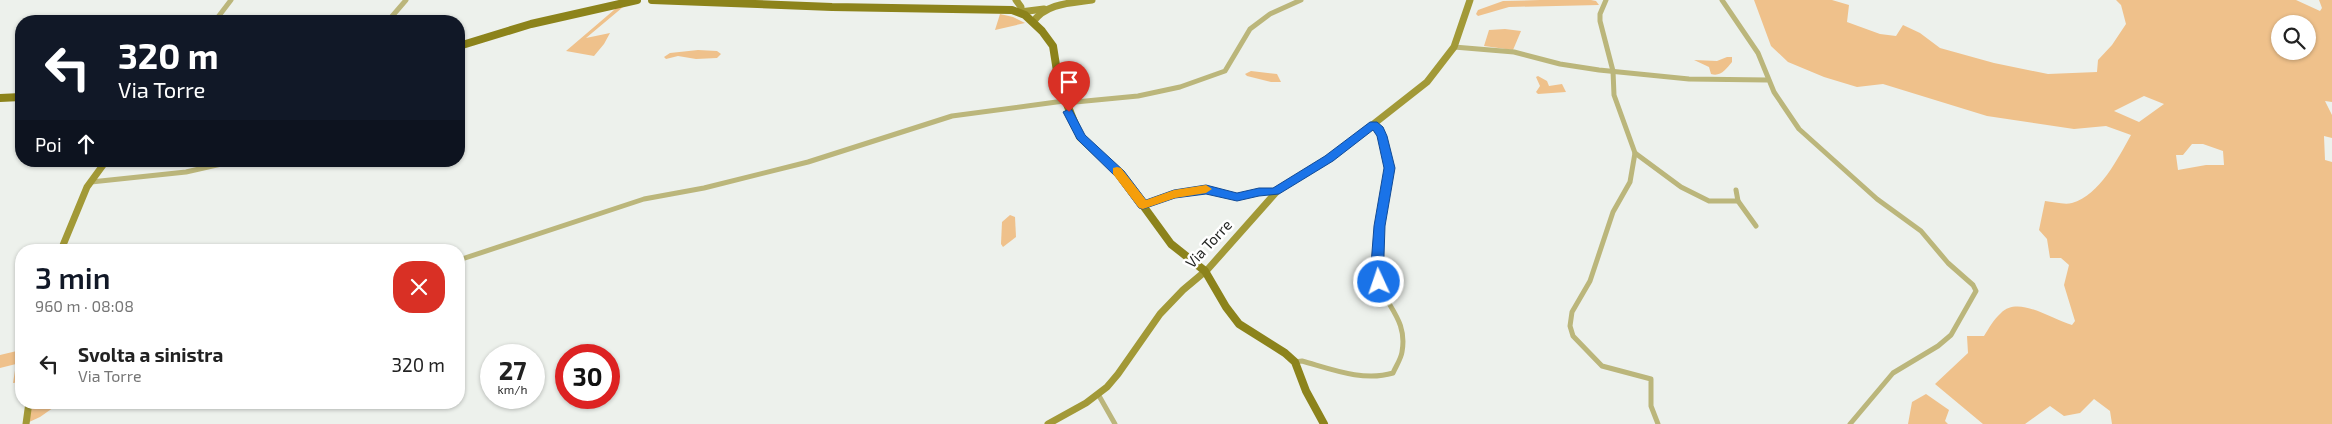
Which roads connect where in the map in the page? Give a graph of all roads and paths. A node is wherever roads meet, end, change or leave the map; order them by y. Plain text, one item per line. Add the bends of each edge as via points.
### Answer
1 (231, 0) edge
2 (406, 0) edge
3 (637, 0) edge
4 (652, 0) edge
5 (1016, 0) edge
6 (1092, 0) edge
7 (1301, 0) edge
8 (1470, 0) edge
9 (1606, 0) edge
10 (1722, 0) edge
11 (1048, 9) junction
12 (1020, 12) junction
13 (219, 15) edge
14 (393, 15) edge
15 (1033, 22) junction
16 (465, 44) edge
17 (1454, 47) junction
18 (1613, 71) junction
19 (1767, 80) junction
20 (15, 97) edge
21 (0, 98) edge
22 (1065, 102) junction
23 (1373, 124) junction
24 (1634, 153) junction
25 (102, 167) edge
26 (208, 167) edge
27 (91, 182) junction
28 (1736, 190) dead end
29 (1276, 192) junction
30 (1738, 201) junction
31 (1143, 205) junction
32 (1756, 226) dead end
33 (64, 244) edge
34 (465, 258) edge
35 (1205, 271) junction
36 (1295, 362) junction
37 (1098, 394) junction
38 (28, 409) edge
39 (26, 424) edge
40 (1048, 424) edge
41 (1115, 424) edge
42 (1324, 424) edge
43 (1658, 424) edge
44 (1850, 424) edge

1 - 13 street
2 - 14 street
3 - 16 main road via 531,24
4 - 12 main road
5 - 12 main road via 1021,7
6 - 11 main road
7 - 22 street via 1270,14 1250,29 1225,71 1180,87 1138,96
8 - 17 main road, Via Torre
9 - 18 street via 1600,21
10 - 19 street via 1758,53
11 - 12 main road
11 - 15 main road via 1036,16
12 - 15 main road
15 - 22 main road via 1053,46
17 - 18 street via 1514,52 1560,64
17 - 23 main road, Via Torre via 1418,91
18 - 19 street via 1689,79
18 - 24 street via 1614,96 1624,116
19 - 44 street via 1810,139 1877,199 1922,231 1976,291 1951,335 1893,372
20 - 21 main road
22 - 31 main road via 1080,137 1120,174
22 - 34 street via 952,116 808,162 644,199
23 - 29 main road, Via Torre via 1329,159
23 - 36 street via 1380,130 1390,168 1379,226 1377,274 1381,288 1394,308 1402,337 1401,356 1393,373 1386,375 1363,376
24 - 30 street via 1681,187 1709,201
24 - 43 street via 1630,182 1613,212 1590,281 1572,312 1570,326 1573,336 1602,366 1651,379 1651,406
25 - 27 main road
26 - 27 street
27 - 33 main road
28 - 30 street
29 - 31 street via 1237,197 1206,190 1174,194
29 - 35 main road, Via Torre
30 - 32 street
31 - 35 main road via 1172,244
35 - 36 main road via 1239,324 1285,352
35 - 37 main road, Via Torre via 1158,317 1122,369
36 - 42 main road
37 - 40 main road, Via Torre
37 - 41 street
38 - 39 main road

